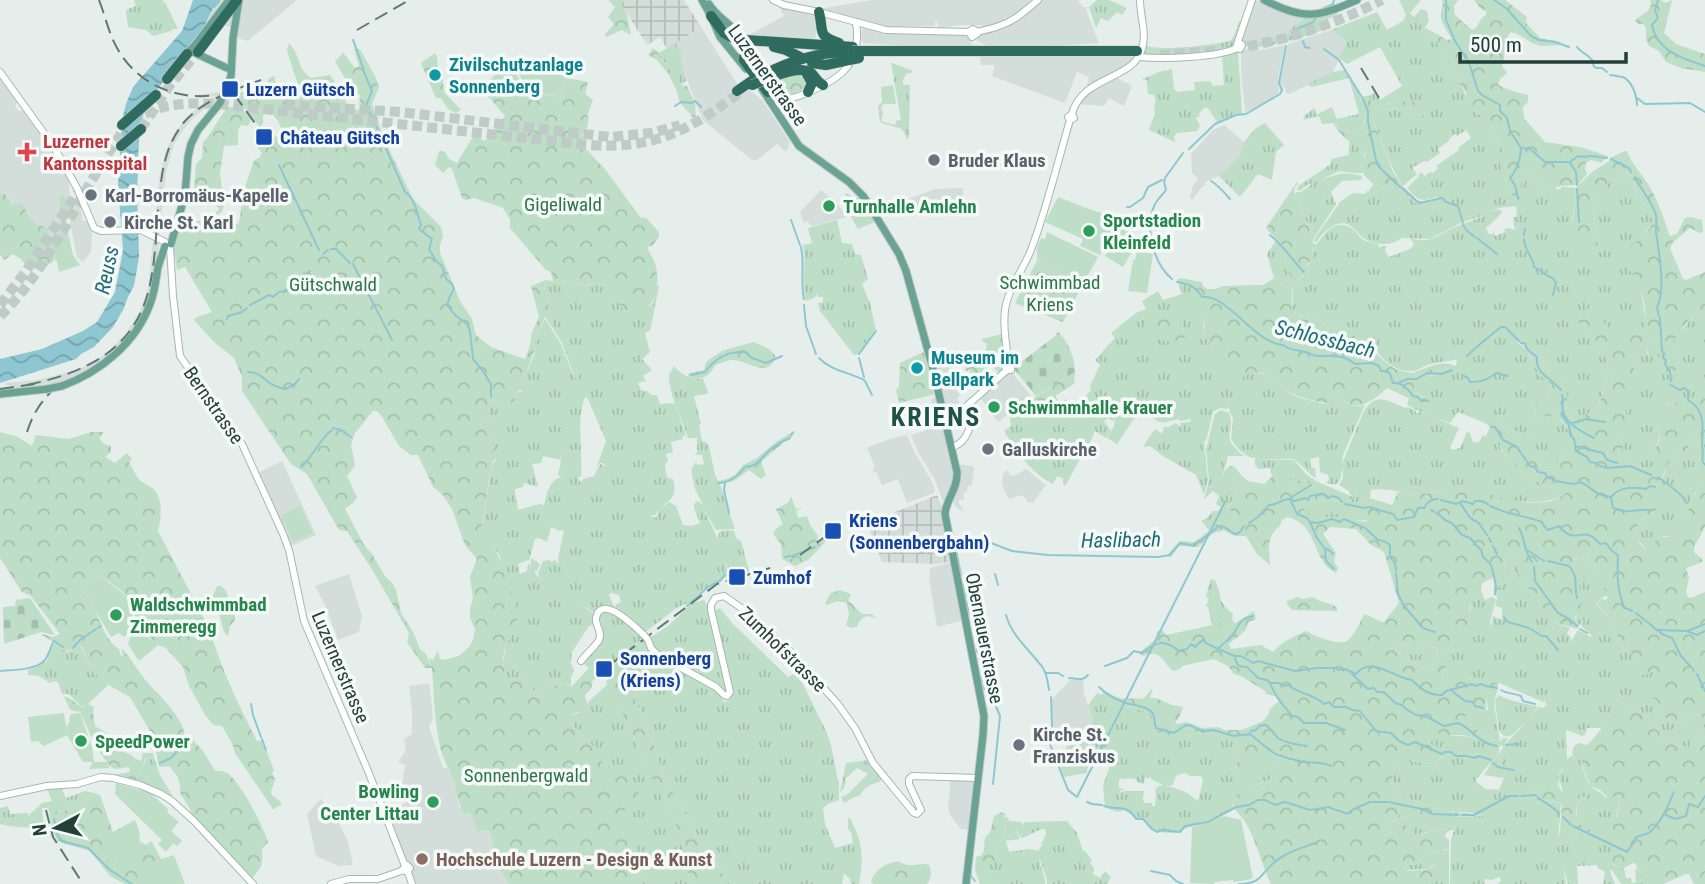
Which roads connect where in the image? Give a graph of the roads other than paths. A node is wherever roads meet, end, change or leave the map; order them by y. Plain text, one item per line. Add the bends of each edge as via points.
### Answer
1 (235, 0) edge
2 (704, 0) edge
3 (773, 0) edge
4 (1038, 0) edge
5 (1140, 0) edge
6 (1264, 0) edge
7 (1357, 0) edge
8 (1250, 2) edge
9 (712, 13) junction
10 (822, 15) junction
11 (856, 22) junction
12 (231, 28) joint
13 (214, 30) junction
14 (747, 44) junction
15 (855, 52) junction
16 (194, 53) junction
17 (1137, 54) junction
18 (800, 57) dead end
19 (229, 67) junction
20 (807, 68) junction
21 (0, 72) edge
22 (167, 79) dead end
23 (761, 80) junction
24 (823, 85) junction
25 (810, 91) junction
26 (738, 92) tunnel mouth
27 (156, 95) dead end
28 (775, 105) junction
29 (146, 111) tunnel mouth
30 (141, 129) tunnel mouth
31 (121, 146) tunnel mouth
32 (805, 149) junction
33 (168, 243) junction
34 (0, 394) edge
35 (964, 411) junction
36 (942, 412) junction
37 (951, 447) junction
38 (257, 478) joint
39 (947, 524) joint
40 (581, 661) dead end
41 (978, 778) junction
42 (0, 796) edge
43 (406, 869) junction
44 (253, 884) edge
45 (331, 884) edge
46 (412, 884) edge
47 (966, 884) edge

1 - 13 highway
1 - 16 highway
1 - 19 main road
2 - 9 main road, Luzernerstrasse
3 - 10 street
4 - 11 street via 1007,23 973,32 890,30
5 - 17 street via 1144,37
6 - 7 main road via 1293,13 1319,14
8 - 17 street via 1238,42 1221,53 1152,58
9 - 14 highway
9 - 28 main road, Luzernerstrasse via 720,37
10 - 11 street
10 - 15 highway via 820,29 825,37
11 - 24 street via 853,58
12 - 13 highway via 223,24
12 - 19 main road
13 - 16 highway
14 - 15 highway
14 - 18 highway via 780,48
14 - 23 main road, Luzernerstrasse
14 - 23 highway via 744,60
14 - 23 highway via 769,48 774,54 774,62
15 - 17 highway
15 - 20 highway
15 - 23 highway via 794,61
16 - 19 main road
16 - 22 highway
17 - 35 street via 1132,65 1082,93 1073,108 1030,253 1006,305 1008,367
19 - 33 main road via 214,110 191,144 185,195
20 - 23 highway
20 - 24 highway
20 - 25 highway via 814,81
21 - 33 street via 52,145 92,225 97,230 139,230
23 - 26 highway
23 - 28 main road, Luzernerstrasse
24 - 25 street
25 - 28 street
27 - 29 highway via 122,129
28 - 32 main road, Luzernerstrasse
28 - 32 main road, Luzernerstrasse via 792,137
30 - 31 highway
32 - 36 main road, Luzernerstrasse via 859,191 899,254
33 - 34 main road, bridge via 151,302 117,353 62,387
33 - 38 street, Bernstrasse via 180,356 242,444
35 - 36 street
35 - 37 street via 971,420 968,429 961,443
36 - 37 main road, Luzernerstrasse
37 - 39 main road, Luzernerstrasse via 958,477 946,505
38 - 43 street, Luzernerstrasse via 288,546 303,619
39 - 41 main road, Obernauerstrasse via 983,706
40 - 41 street, Zumhofstrasse via 599,639 598,614 609,609 646,637 658,655 727,696 730,692 711,610 715,598 724,596 788,649 837,703 858,731 873,763 914,813 921,810 909,784 912,776
41 - 47 main road, Obernauerstrasse
42 - 44 street via 106,777 140,785 172,801
43 - 45 street via 378,879
43 - 46 street, Luzernerstrasse

